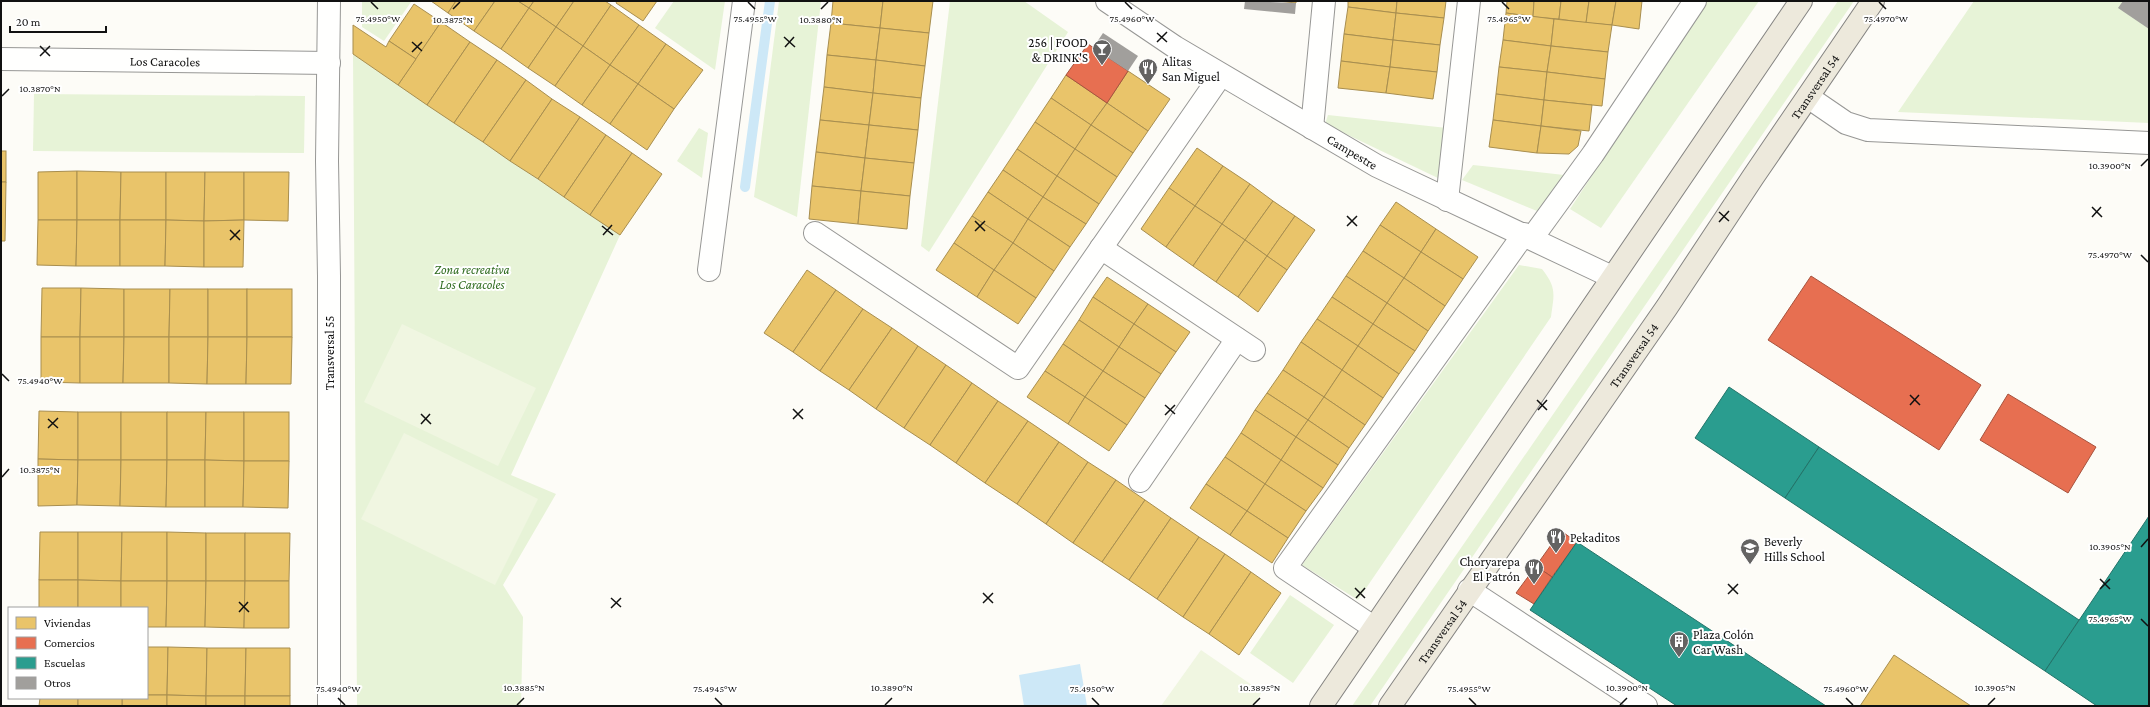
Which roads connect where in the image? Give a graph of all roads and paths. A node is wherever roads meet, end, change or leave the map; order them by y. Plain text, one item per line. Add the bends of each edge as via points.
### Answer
1 (328, 1) edge
2 (744, 1) edge
3 (1107, 1) edge
4 (1324, 1) edge
5 (1469, 1) edge
6 (1695, 1) edge
7 (1801, 1) edge
8 (1873, 1) edge
9 (1, 59) edge
10 (329, 63) junction
11 (1221, 75) junction
12 (1808, 98) junction
13 (1312, 128) junction
14 (2149, 143) edge
15 (1446, 200) junction
16 (815, 233) dead end
17 (1528, 236) junction
18 (1101, 248) junction
19 (709, 270) dead end
20 (1612, 277) junction
21 (1140, 481) dead end
22 (1469, 590) junction
23 (1374, 627) junction
24 (329, 706) edge
25 (1321, 706) edge
26 (1390, 706) edge
27 (1646, 706) edge

1 - 10 street, Transversal 55
2 - 19 street
3 - 11 street, Campestre
4 - 13 street
5 - 15 street
6 - 17 street via 1593,154
7 - 20 main road
8 - 12 main road, Transversal 54
9 - 10 street, Los Caracoles
10 - 24 street, Transversal 55
11 - 13 street, Campestre
11 - 18 street
12 - 14 street via 1846,123 1868,130
12 - 22 main road, Transversal 54 via 1668,307
13 - 15 street, Campestre via 1377,166
15 - 17 street, Campestre
16 - 18 street via 1018,368
17 - 20 street, Campestre
17 - 23 street via 1285,568
18 - 21 street via 1246,345
20 - 23 main road
22 - 26 main road, Transversal 54
22 - 27 street
23 - 25 main road

